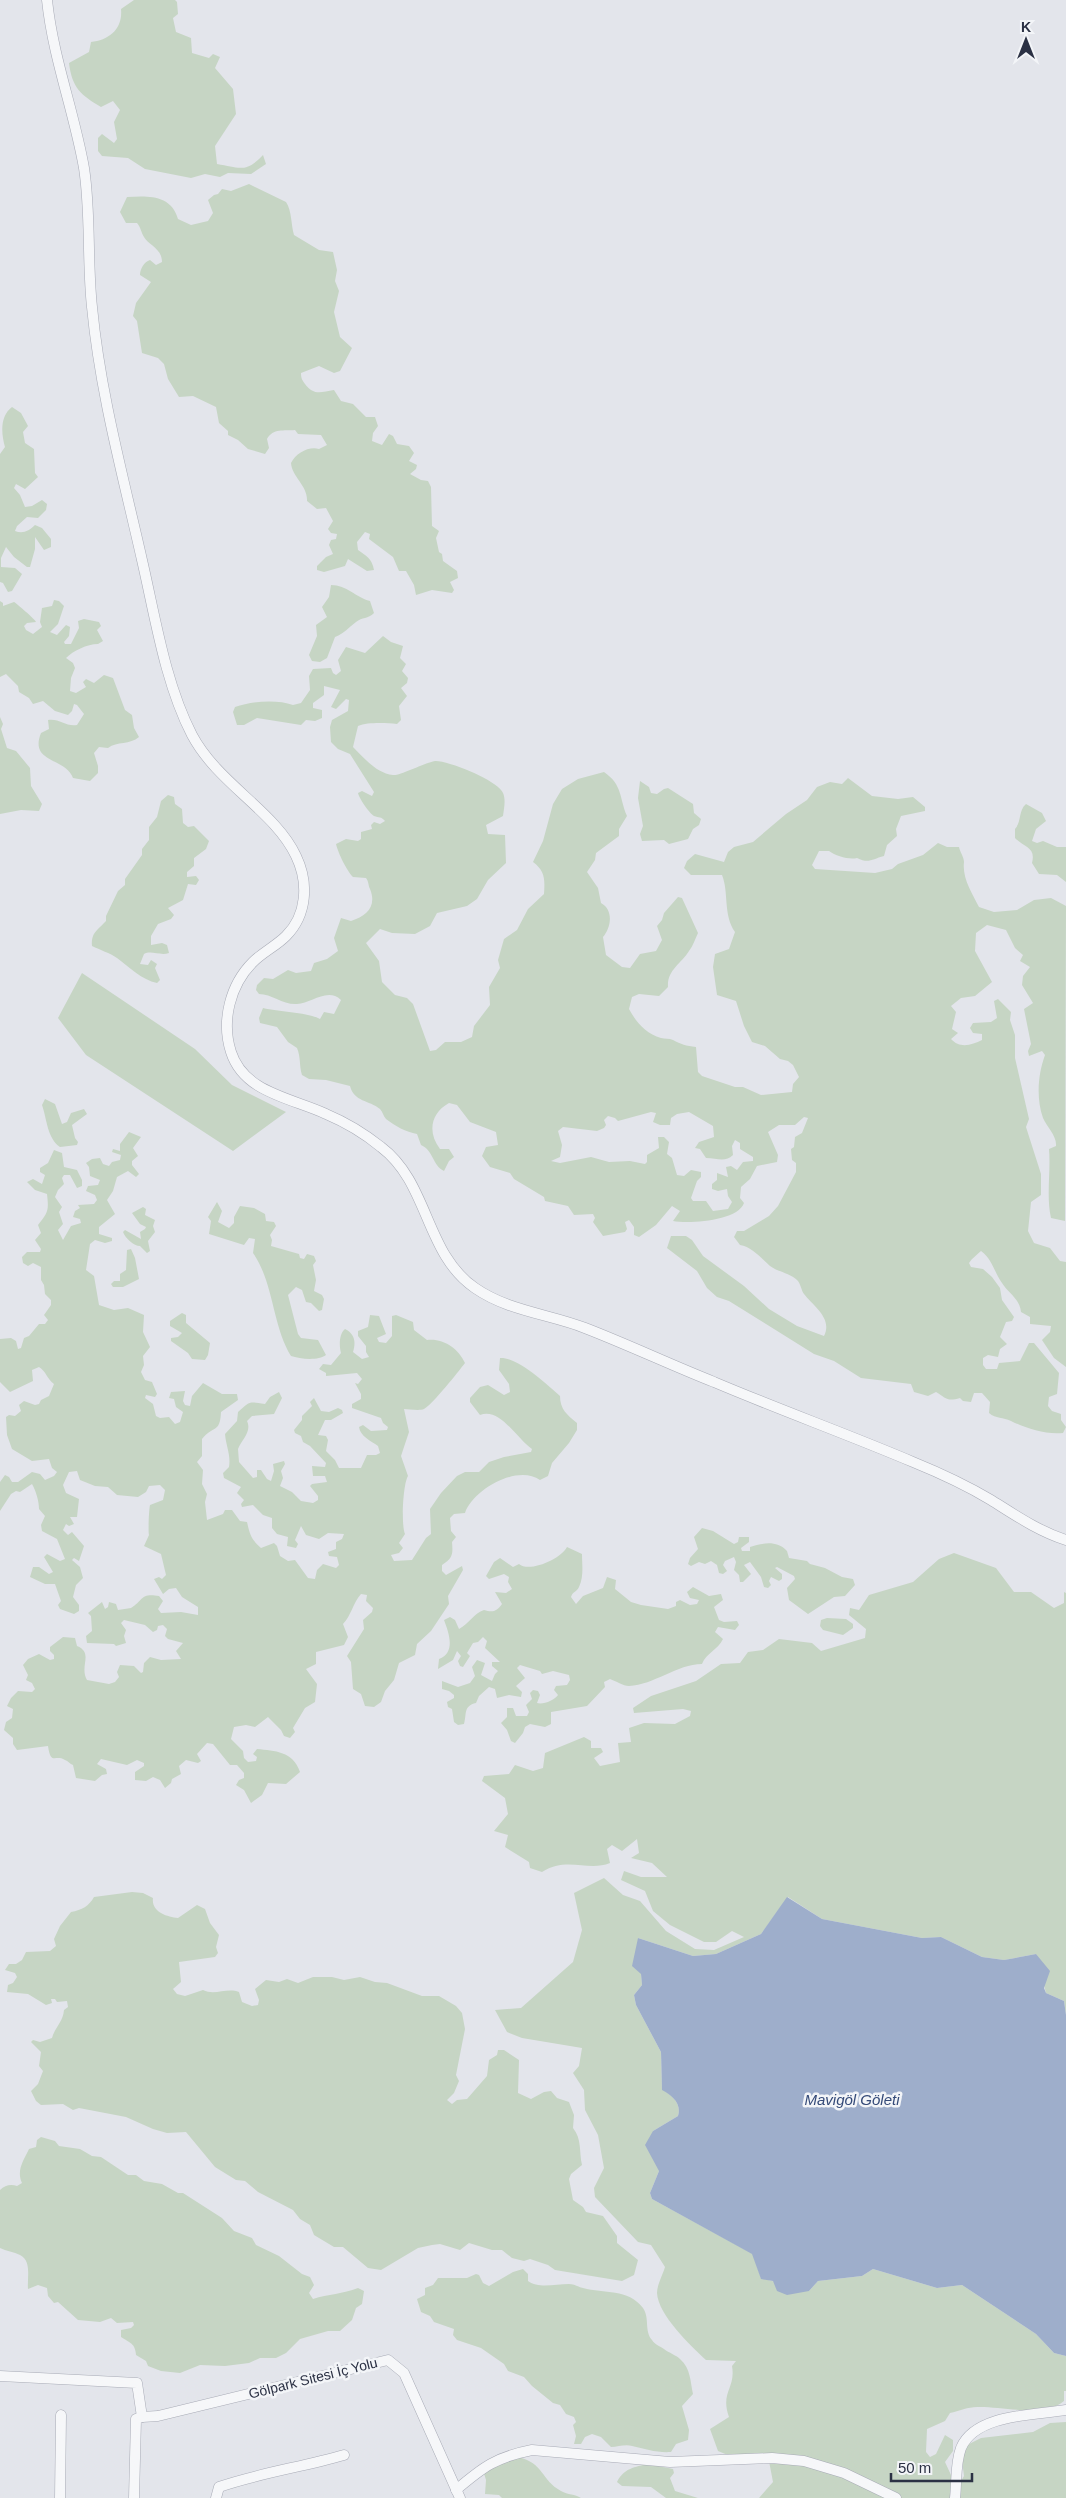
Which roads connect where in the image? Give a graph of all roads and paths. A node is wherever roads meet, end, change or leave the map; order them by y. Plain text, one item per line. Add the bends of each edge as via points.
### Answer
1 (47, 0) edge
2 (1066, 1540) edge
3 (0, 2376) edge
4 (1066, 2410) edge
5 (61, 2415) dead end
6 (142, 2417) junction
7 (344, 2455) dead end
8 (458, 2494) edge
9 (60, 2498) edge
10 (134, 2498) edge
11 (216, 2498) edge
12 (896, 2498) edge
13 (955, 2498) edge

1 - 2 street via 58,70 74,121 84,170 91,301 98,362 162,648 177,698 202,750 222,777 288,841 301,867 304,906 299,920 286,937 253,962 238,981 231,997 227,1035 237,1066 263,1089 326,1114 386,1150 410,1180 443,1255 476,1289 516,1308 582,1326 916,1463 961,1483 1042,1531
3 - 6 street via 137,2383
4 - 13 street via 1006,2419 974,2430 965,2440 957,2463
5 - 9 street
6 - 8 street, Gölpark Sitesi İç Yolu via 158,2416 388,2360 404,2373
6 - 10 street via 136,2419
7 - 11 street via 219,2487
8 - 12 street via 484,2467 514,2453 532,2450 670,2462 772,2458 804,2461 844,2473

